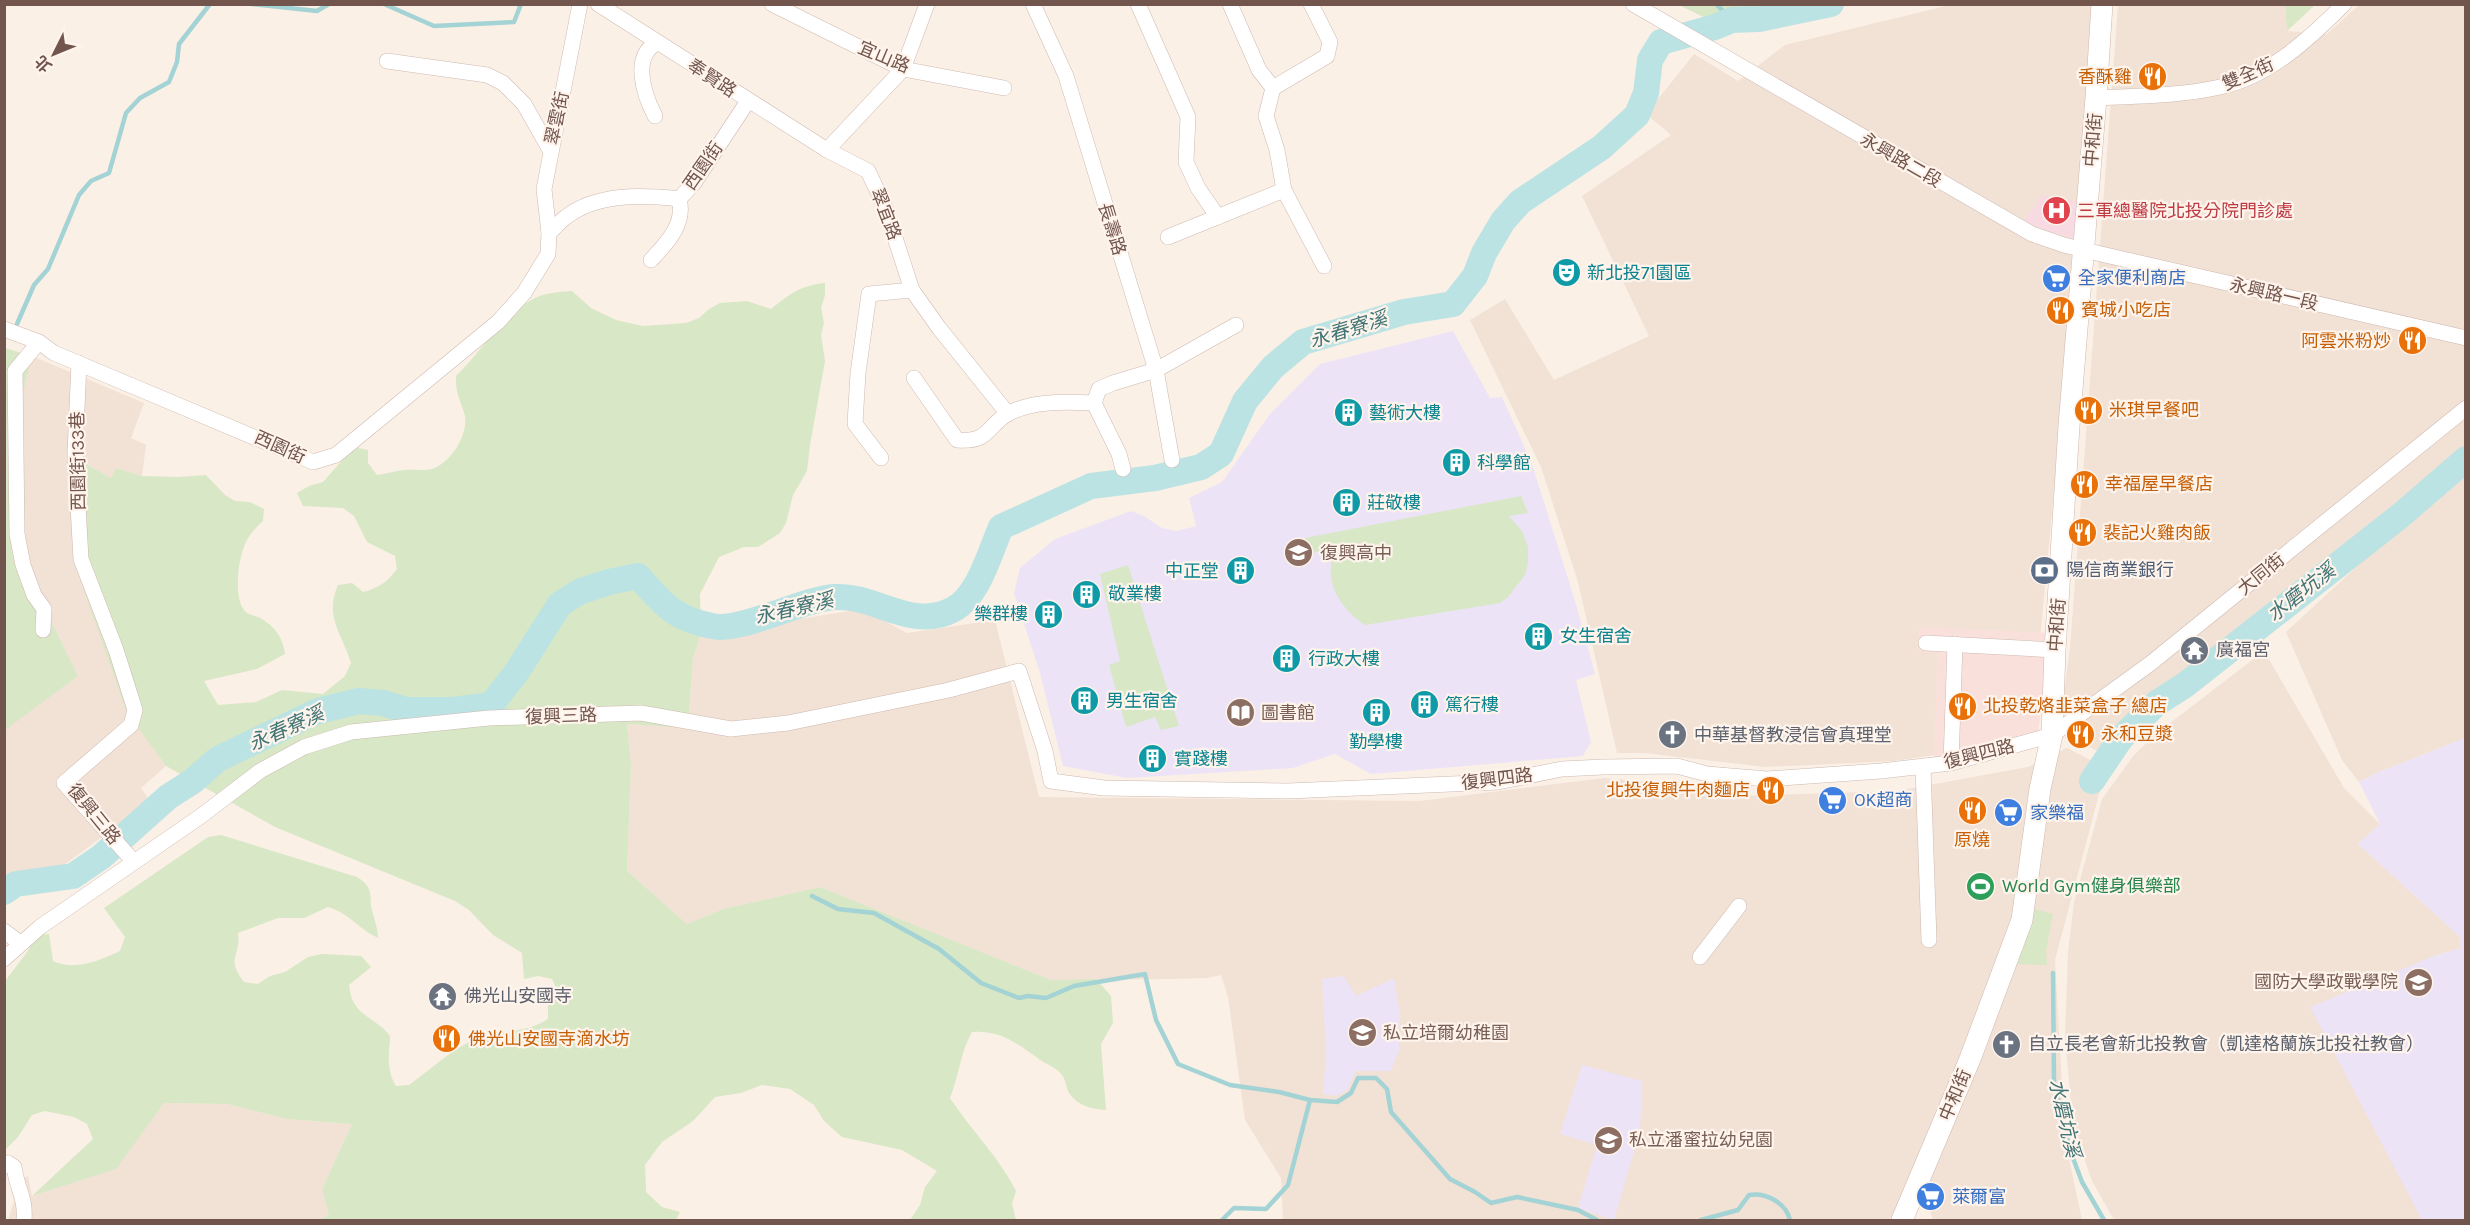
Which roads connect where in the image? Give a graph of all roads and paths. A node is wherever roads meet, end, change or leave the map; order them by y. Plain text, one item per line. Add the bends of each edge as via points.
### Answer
1 (580, 4) edge
2 (598, 4) edge
3 (771, 4) edge
4 (927, 4) edge
5 (1033, 4) edge
6 (1138, 4) edge
7 (1230, 4) edge
8 (1311, 4) edge
9 (1633, 4) edge
10 (2102, 4) edge
11 (2344, 4) edge
12 (657, 43) junction
13 (387, 61) dead end
14 (903, 69) junction
15 (1004, 88) dead end
16 (1273, 88) junction
17 (2096, 98) junction
18 (748, 101) junction
19 (655, 116) dead end
20 (550, 150) junction
21 (827, 150) junction
22 (1284, 189) junction
23 (679, 199) junction
24 (1218, 217) junction
25 (549, 233) junction
26 (1168, 237) dead end
27 (2083, 250) junction
28 (651, 260) dead end
29 (1324, 266) dead end
30 (912, 290) junction
31 (1236, 325) dead end
32 (4, 329) edge
33 (2466, 338) edge
34 (39, 342) junction
35 (79, 363) junction
36 (1156, 370) junction
37 (914, 378) dead end
38 (1094, 403) junction
39 (2466, 408) edge
40 (1008, 414) junction
41 (881, 458) dead end
42 (1172, 460) dead end
43 (1123, 469) dead end
44 (43, 630) dead end
45 (1926, 643) dead end
46 (1955, 644) junction
47 (116, 650) joint
48 (2055, 650) junction
49 (1019, 671) joint
50 (2052, 735) junction
51 (1951, 763) junction
52 (1923, 767) junction
53 (134, 862) junction
54 (1739, 906) dead end
55 (4, 931) edge
56 (1929, 940) dead end
57 (20, 944) junction
58 (1700, 957) dead end
59 (4, 959) edge
60 (4, 1166) edge
61 (24, 1221) edge
62 (1902, 1221) edge

1 - 20 street, 翠雲街
2 - 12 street, 奉賢路
3 - 14 street, 宜山路
4 - 14 street
5 - 36 street, 長壽路 via 1066,76
6 - 24 street via 1188,117 1186,162
7 - 16 street via 1259,70
8 - 16 street via 1330,42 1327,56
9 - 27 street, 永興路二段 via 2032,234
10 - 17 street, 中和街
11 - 17 street, 雙全街 via 2305,42 2254,75 2221,87
12 - 18 street, 奉賢路
12 - 19 street via 645,52 642,62 645,97
13 - 20 street via 488,75 503,83 524,104
14 - 15 street, 宜山路
14 - 21 street
16 - 22 street via 1266,116
17 - 27 street, 中和街
18 - 21 street, 奉賢路
18 - 23 street, 西園街 via 694,183
20 - 25 street, 翠雲街 via 544,189
21 - 30 street, 翠宜路 via 868,171 885,207
22 - 24 street
22 - 29 street
23 - 25 street, 西園街 via 634,195 586,205
23 - 28 street via 682,210 678,223 667,244
24 - 26 street
25 - 35 street, 西園街 via 548,254 524,293 498,322 336,454 314,462
27 - 33 street, 永興路一段
27 - 48 street, 中和街
30 - 40 street, 翠宜路
30 - 41 street via 869,294 855,424
31 - 36 street
32 - 34 street, 西園街
34 - 35 street, 西園街
34 - 44 street via 15,371 17,534 22,565 44,609
35 - 47 street, 西園街133巷 via 75,453 81,559
36 - 38 street via 1099,389
36 - 42 street, 長壽路
37 - 40 street via 957,440 973,441
38 - 40 street via 1054,402
38 - 43 street
39 - 50 street, 大同街 via 2151,663
45 - 46 street
46 - 48 street
46 - 51 street
47 - 53 street, 復興三路 via 133,700 134,718 131,725 64,783
48 - 50 street, 中和街
49 - 52 street, 復興四路 via 1051,781 1104,788 1288,791 1498,782 1562,769 1603,767 1677,766 1707,774 1767,778
49 - 53 street, 復興三路 via 949,690 788,723 731,729 641,713 489,718 351,732 304,747 260,771
50 - 51 street, 復興四路
50 - 62 street, 中和街 via 2016,941
51 - 52 street, 復興四路
52 - 56 street
53 - 57 street, 復興三路
54 - 58 street
55 - 57 street
57 - 59 street, 復興三路
60 - 61 street via 8,1163 14,1167 25,1203

